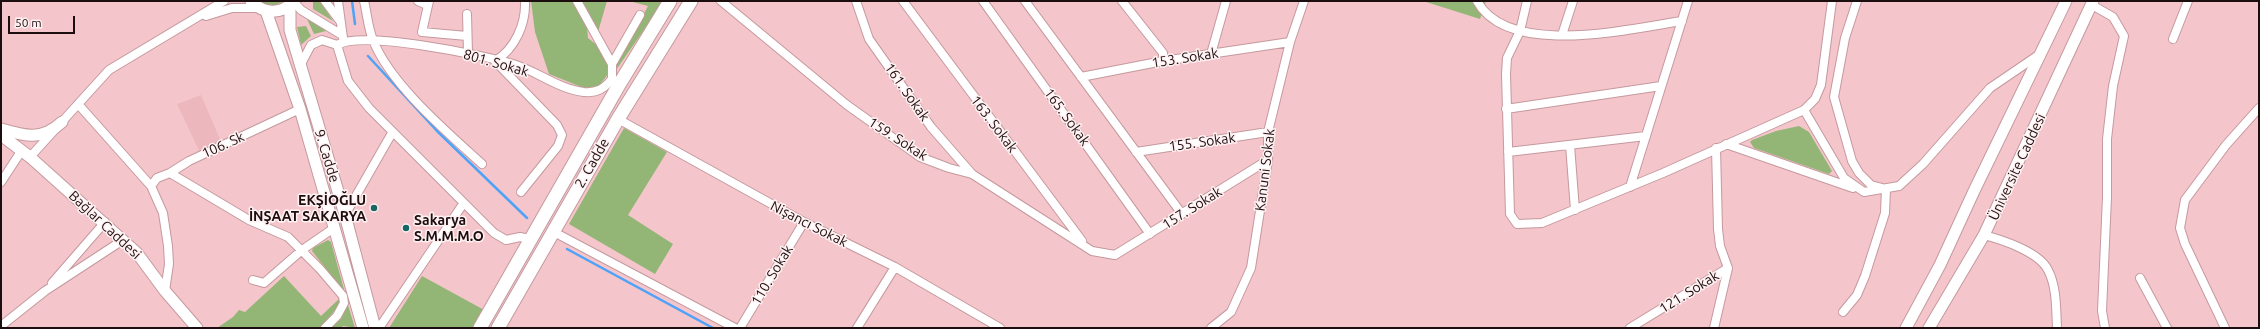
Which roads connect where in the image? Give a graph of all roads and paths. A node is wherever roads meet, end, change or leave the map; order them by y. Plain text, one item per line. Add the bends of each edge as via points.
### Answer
1 (224, 1) edge
2 (325, 1) edge
3 (338, 1) edge
4 (364, 1) edge
5 (418, 1) edge
6 (525, 1) edge
7 (577, 1) edge
8 (670, 1) edge
9 (691, 1) edge
10 (721, 1) edge
11 (856, 1) edge
12 (903, 1) edge
13 (983, 1) edge
14 (1025, 1) edge
15 (1122, 1) edge
16 (1226, 1) edge
17 (1304, 1) edge
18 (1477, 1) edge
19 (1527, 1) edge
20 (1573, 1) edge
21 (1688, 1) edge
22 (1832, 1) edge
23 (1857, 1) edge
24 (2066, 1) edge
25 (2188, 1) edge
26 (293, 3) edge
27 (428, 3) edge
28 (2093, 3) edge
29 (259, 7) edge
30 (467, 14) dead end
31 (640, 15) dead end
32 (196, 20) junction
33 (1682, 21) junction
34 (340, 22) junction
35 (1520, 31) junction
36 (1562, 35) junction
37 (467, 36) junction
38 (2173, 39) dead end
39 (341, 40) junction
40 (372, 40) junction
41 (1290, 42) junction
42 (468, 53) junction
43 (1211, 54) junction
44 (2040, 54) junction
45 (495, 61) junction
46 (1164, 61) junction
47 (612, 64) junction
48 (300, 66) junction
49 (1081, 77) junction
50 (616, 81) junction
51 (1661, 86) junction
52 (78, 104) junction
53 (2259, 108) edge
54 (300, 109) junction
55 (1506, 109) junction
56 (1804, 110) junction
57 (618, 119) junction
58 (62, 122) junction
59 (1, 129) edge
60 (1268, 132) junction
61 (392, 133) junction
62 (1, 135) edge
63 (1646, 136) junction
64 (1726, 144) junction
65 (1570, 145) junction
66 (1716, 148) junction
67 (1136, 152) junction
68 (1508, 152) junction
69 (26, 154) junction
70 (1268, 160) junction
71 (482, 164) dead end
72 (170, 173) junction
73 (972, 174) junction
74 (1, 182) edge
75 (151, 186) junction
76 (1630, 187) junction
77 (1886, 190) junction
78 (521, 192) dead end
79 (1864, 192) junction
80 (463, 204) junction
81 (1575, 210) junction
82 (1182, 214) junction
83 (345, 215) junction
84 (105, 222) junction
85 (804, 222) junction
86 (334, 228) junction
87 (552, 231) junction
88 (1150, 234) junction
89 (1984, 235) junction
90 (530, 239) junction
91 (123, 240) junction
92 (1086, 247) junction
93 (302, 250) junction
94 (1115, 255) joint
95 (895, 267) junction
96 (1728, 268) junction
97 (2140, 278) dead end
98 (253, 280) dead end
99 (45, 291) junction
100 (165, 291) junction
101 (1843, 312) dead end
102 (1, 326) edge
103 (195, 327) edge
104 (501, 327) edge
105 (325, 328) edge
106 (363, 328) edge
107 (376, 328) edge
108 (379, 328) edge
109 (480, 328) edge
110 (735, 328) edge
111 (740, 328) edge
112 (857, 328) edge
113 (1000, 328) edge
114 (1211, 328) edge
115 (1630, 328) edge
116 (1714, 328) edge
117 (1906, 328) edge
118 (1929, 328) edge
119 (2057, 328) edge
120 (2105, 328) edge
121 (2167, 328) edge
122 (2225, 328) edge

1 - 32 street
2 - 34 street
3 - 34 street
4 - 40 street
5 - 27 street
6 - 45 street via 524,19 519,33 505,55
7 - 47 street
8 - 50 main road, 2. Cadde
9 - 57 main road, 2. Cadde
10 - 73 street, 159. Sokak via 847,105 920,157
11 - 73 street, 161. Sokak via 869,39 931,127
12 - 92 street, 163. Sokak
13 - 88 street, 165. Sokak
14 - 49 street
15 - 46 street via 1163,53
16 - 43 street
17 - 41 street, Kanuni Sokak
18 - 35 street via 1483,12 1494,20
19 - 35 street
20 - 36 street
21 - 33 street
22 - 56 street via 1822,85 1815,99
23 - 77 street via 1845,38 1834,97 1855,167 1871,184
24 - 44 main road, Üniversite Caddesi
25 - 38 street
26 - 29 main road via 279,11
26 - 39 street
26 - 48 main road, 9. Cadde via 290,30
27 - 37 street via 422,32
28 - 89 main road, Üniversite Caddesi
28 - 120 street via 2113,17 2124,36 2113,86 2107,139 2102,311
29 - 32 street via 232,8
29 - 54 main road, 9. Cadde
30 - 37 street
31 - 47 street
32 - 52 street via 109,70
33 - 36 street via 1600,33
33 - 51 street
34 - 39 street
35 - 36 street
35 - 55 street via 1507,58
37 - 42 street
39 - 40 street, 801. Sokak
39 - 48 street, 801. Sokak via 322,40 311,45
39 - 61 street via 348,81
40 - 42 street, 801. Sokak
40 - 71 street via 407,91
41 - 43 street, 153. Sokak
41 - 60 street, Kanuni Sokak
42 - 45 street, 801. Sokak
43 - 46 street, 153. Sokak
44 - 77 street via 1990,88 1924,164 1899,186
44 - 117 main road, Üniversite Caddesi via 1940,265
45 - 50 street, 801. Sokak via 513,64 584,92 598,91
45 - 78 street via 557,125 562,134 558,146
46 - 49 street, 153. Sokak
47 - 50 street
48 - 83 main road, 9. Cadde
49 - 67 street
50 - 90 main road, 2. Cadde
51 - 55 street
51 - 63 street
52 - 58 street
52 - 75 street
53 - 122 street via 2226,145 2184,200 2180,228 2185,244
54 - 72 street, 106. Sk via 200,155
54 - 86 main road, 9. Cadde
55 - 68 street
56 - 64 street
56 - 79 street via 1844,178
57 - 85 street, Nişancı Sokak
57 - 87 main road, 2. Cadde
58 - 59 main road via 54,130 37,136 17,135
58 - 69 street
60 - 67 street, 155. Sokak
60 - 70 street, Kanuni Sokak
61 - 80 street via 430,168
61 - 83 street
62 - 69 main road, Bağlar Caddesi
63 - 65 street
63 - 76 street
64 - 66 street
64 - 79 street
65 - 68 street
65 - 81 street
66 - 76 street
66 - 96 street via 1718,229 1720,246
67 - 82 street
68 - 81 street via 1510,214 1517,224 1542,223
69 - 74 street
69 - 84 main road, Bağlar Caddesi
70 - 82 street, 157. Sokak
70 - 114 street, Kanuni Sokak via 1251,268 1231,312
72 - 75 street, 106. Sk via 157,178
72 - 93 street via 249,220 288,237
73 - 92 street, 159. Sokak
75 - 100 street via 163,213 168,246 169,264
76 - 81 street
77 - 79 street
77 - 101 street via 1885,213 1865,276 1857,295
80 - 90 street via 494,233 506,240 520,237
80 - 108 street
82 - 88 street, 157. Sokak
83 - 107 main road, 9. Cadde
84 - 91 main road, Bağlar Caddesi
84 - 99 street
85 - 95 street, Nişancı Sokak
85 - 111 street, 110. Sokak
86 - 93 street
86 - 106 main road, 9. Cadde
87 - 104 main road, 2. Cadde
87 - 110 street
88 - 94 street, 157. Sokak
89 - 118 main road, Üniversite Caddesi
89 - 119 street via 2002,240 2044,262 2052,284
90 - 109 main road, 2. Cadde
91 - 99 street
91 - 100 main road, Bağlar Caddesi via 137,253
92 - 94 street, 159. Sokak via 1092,251
93 - 98 street via 264,283
93 - 105 street via 343,296 344,303 337,316
95 - 112 street
95 - 113 street, Nişancı Sokak
96 - 115 street, 121. Sokak
96 - 116 street
97 - 121 street
99 - 102 street
100 - 103 main road, Bağlar Caddesi

